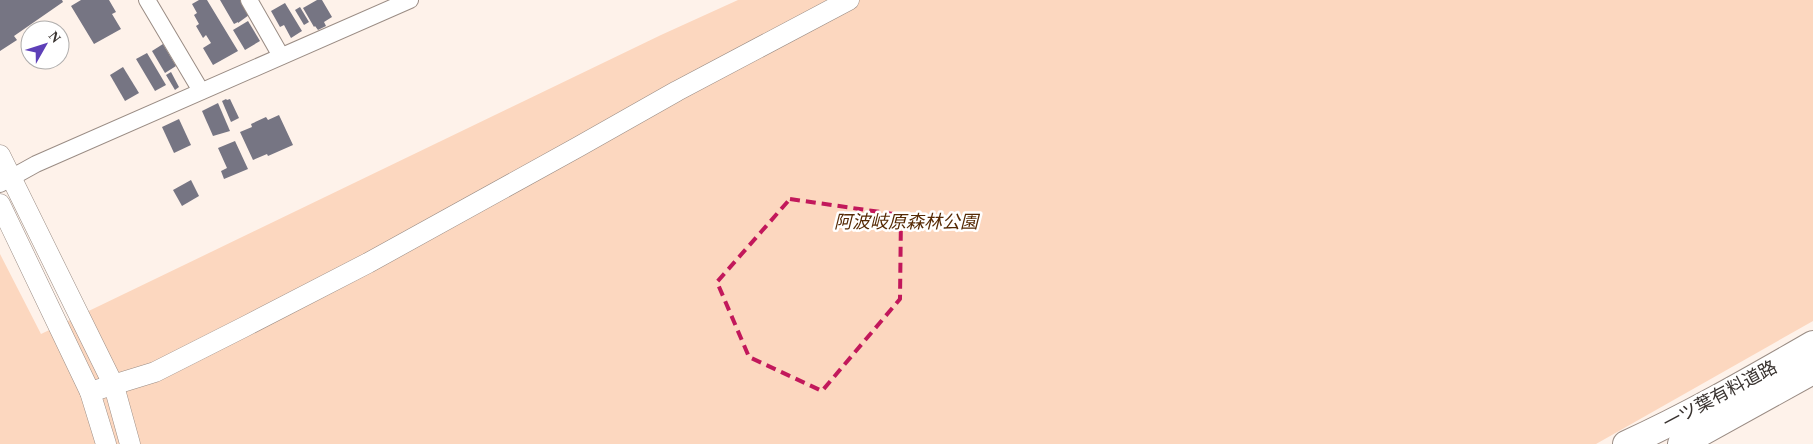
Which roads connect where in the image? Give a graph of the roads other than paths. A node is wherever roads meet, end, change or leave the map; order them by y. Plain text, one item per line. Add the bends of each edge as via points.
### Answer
1 (147, 0) edge
2 (249, 0) edge
3 (410, 0) edge
4 (849, 0) edge
5 (281, 56) junction
6 (201, 91) junction
7 (0, 155) edge
8 (6, 181) edge
9 (0, 204) edge
10 (1813, 344) edge
11 (1813, 371) edge
12 (114, 386) junction
13 (90, 392) junction
14 (106, 444) edge
15 (130, 444) edge
16 (1626, 444) edge
17 (1681, 444) edge

1 - 6 street
2 - 5 street
3 - 5 street
4 - 12 street via 677,91 351,272 155,372
5 - 6 street
6 - 8 street via 36,164
7 - 8 street
8 - 12 street
9 - 13 street
10 - 16 main road, 一ツ葉有料道路
11 - 17 main road, 一ツ葉有料道路
12 - 13 street
12 - 15 street
13 - 14 street

